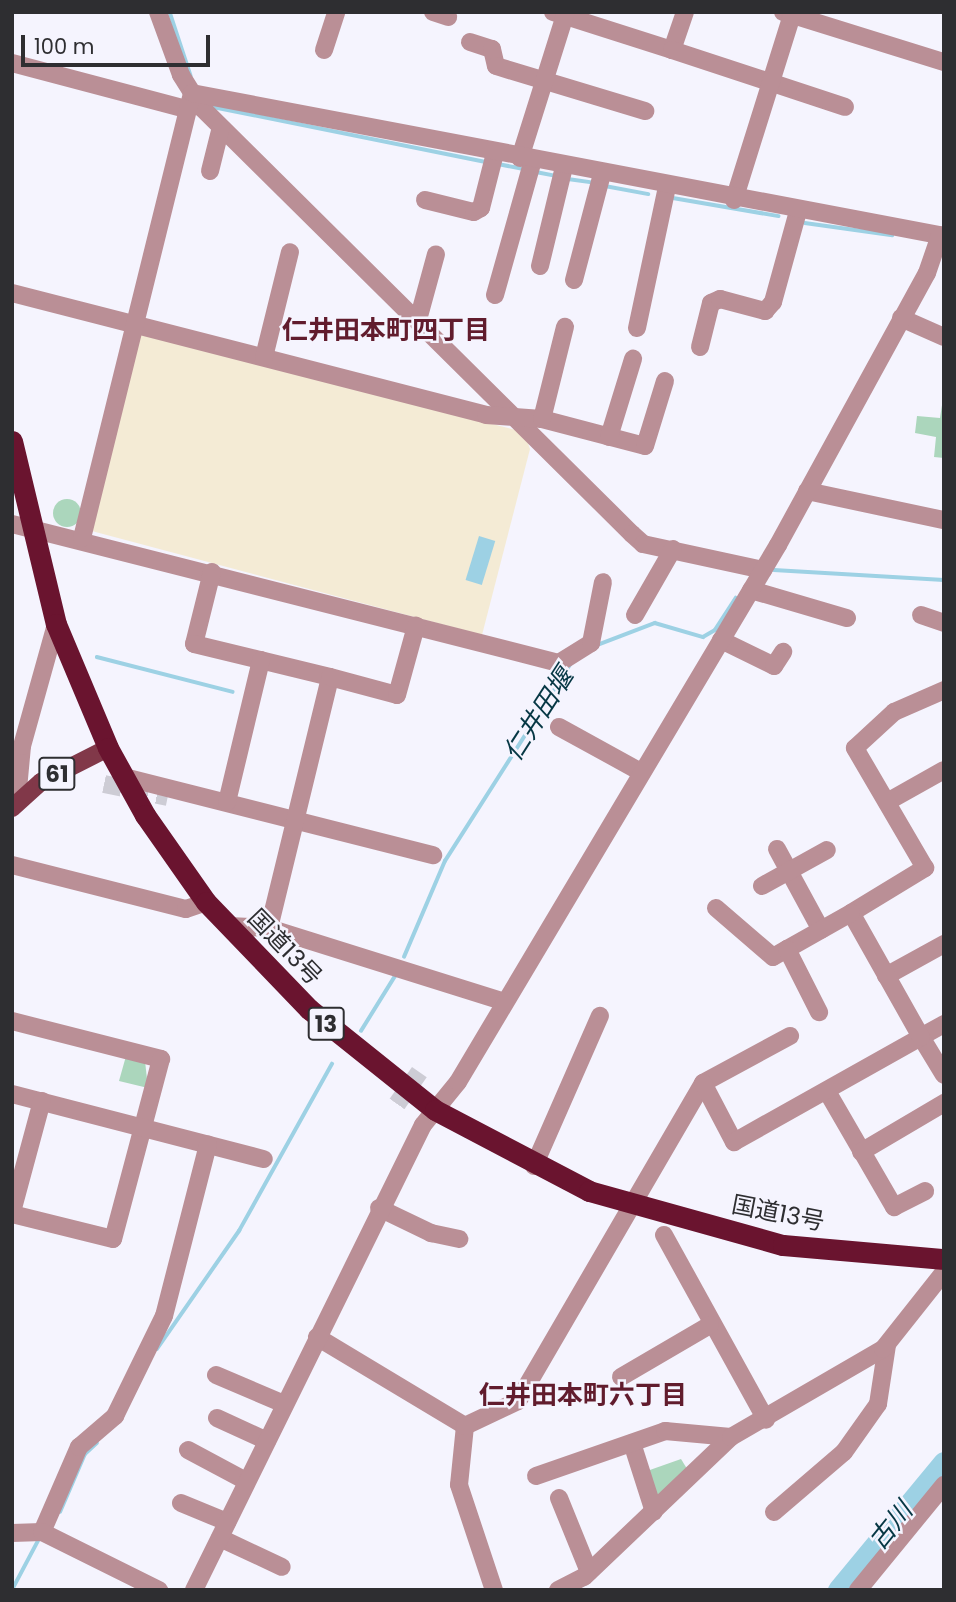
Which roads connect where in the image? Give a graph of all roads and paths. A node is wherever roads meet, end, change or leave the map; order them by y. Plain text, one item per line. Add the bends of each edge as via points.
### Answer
1 (158, 12) edge
2 (336, 12) edge
3 (685, 12) edge
4 (789, 13) edge
5 (562, 14) edge
6 (470, 43) dead end
7 (324, 50) dead end
8 (672, 50) junction
9 (944, 62) edge
10 (12, 63) edge
11 (772, 79) junction
12 (545, 80) junction
13 (189, 101) junction
14 (845, 107) dead end
15 (645, 111) dead end
16 (221, 127) junction
17 (495, 153) junction
18 (527, 159) junction
19 (564, 167) junction
20 (210, 171) dead end
21 (602, 174) junction
22 (667, 187) junction
23 (425, 200) dead end
24 (734, 200) junction
25 (798, 211) junction
26 (942, 236) edge
27 (290, 252) dead end
28 (436, 254) dead end
29 (540, 266) dead end
30 (574, 280) dead end
31 (12, 293) edge
32 (495, 295) dead end
33 (901, 318) junction
34 (418, 320) junction
35 (132, 323) junction
36 (565, 327) dead end
37 (636, 328) dead end
38 (944, 337) edge
39 (699, 347) dead end
40 (264, 357) junction
41 (633, 359) dead end
42 (665, 381) dead end
43 (542, 419) junction
44 (520, 421) junction
45 (609, 437) junction
46 (12, 442) edge
47 (807, 491) junction
48 (944, 520) edge
49 (21, 526) edge
50 (82, 538) junction
51 (673, 549) junction
52 (763, 570) junction
53 (212, 572) junction
54 (603, 582) dead end
55 (751, 590) junction
56 (635, 615) dead end
57 (922, 615) dead end
58 (847, 618) dead end
59 (56, 624) junction
60 (944, 624) edge
61 (416, 626) junction
62 (720, 640) junction
63 (783, 652) dead end
64 (261, 660) junction
65 (330, 677) junction
66 (944, 690) edge
67 (559, 727) dead end
68 (17, 745) edge
69 (108, 748) junction
70 (944, 770) edge
71 (641, 772) junction
72 (124, 777) junction
73 (227, 802) junction
74 (887, 802) junction
75 (15, 804) edge
76 (294, 819) junction
77 (777, 849) dead end
78 (827, 850) dead end
79 (433, 855) dead end
80 (12, 865) edge
81 (789, 872) junction
82 (762, 887) dead end
83 (206, 902) junction
84 (716, 908) dead end
85 (851, 913) junction
86 (229, 926) junction
87 (270, 928) junction
88 (821, 930) junction
89 (944, 944) edge
90 (787, 949) junction
91 (886, 976) junction
92 (502, 1001) junction
93 (819, 1012) dead end
94 (600, 1016) dead end
95 (12, 1021) edge
96 (944, 1024) edge
97 (790, 1036) dead end
98 (920, 1037) junction
99 (944, 1075) edge
100 (703, 1083) junction
101 (828, 1093) junction
102 (12, 1094) edge
103 (42, 1101) junction
104 (944, 1103) edge
105 (435, 1110) junction
106 (142, 1129) junction
107 (208, 1145) junction
108 (861, 1152) junction
109 (264, 1160) dead end
110 (534, 1166) junction
111 (925, 1191) dead end
112 (629, 1206) junction
113 (379, 1208) junction
114 (12, 1213) edge
115 (664, 1235) dead end
116 (459, 1239) dead end
117 (944, 1259) edge
118 (944, 1272) edge
119 (710, 1325) junction
120 (317, 1337) junction
121 (887, 1345) junction
122 (216, 1375) dead end
123 (621, 1377) dead end
124 (284, 1404) junction
125 (217, 1418) dead end
126 (766, 1420) junction
127 (465, 1426) junction
128 (731, 1437) junction
129 (267, 1441) junction
130 (632, 1443) junction
131 (188, 1450) dead end
132 (537, 1476) dead end
133 (247, 1481) junction
134 (944, 1485) edge
135 (559, 1498) dead end
136 (181, 1503) dead end
137 (654, 1512) junction
138 (774, 1512) dead end
139 (223, 1530) junction
140 (42, 1532) junction
141 (12, 1533) edge
142 (282, 1567) dead end
143 (589, 1572) junction
144 (159, 1590) edge
145 (194, 1590) edge
146 (494, 1590) edge
147 (558, 1590) edge
148 (858, 1590) edge

1 - 13 street
2 - 7 street
3 - 8 street
4 - 9 street
4 - 11 street
5 - 8 street
5 - 12 street
6 - 12 street via 492,49 496,65
8 - 11 street
10 - 13 street
11 - 14 street
11 - 24 street
12 - 15 street
12 - 18 street
13 - 16 street
13 - 17 street
13 - 35 street
16 - 20 street
16 - 34 street
17 - 18 street
17 - 23 street via 481,208 474,212
18 - 19 street
18 - 32 street
19 - 21 street
19 - 29 street
21 - 22 street
21 - 30 street
22 - 24 street
22 - 37 street
24 - 25 street
25 - 26 street
25 - 39 street via 773,302 765,311 720,299 711,303
26 - 33 street
27 - 40 street
28 - 34 street
31 - 35 street
33 - 38 street
33 - 47 street
34 - 44 street
35 - 40 street
35 - 50 street
36 - 43 street
40 - 44 street
41 - 45 street
42 - 45 street via 645,446
43 - 44 street
43 - 45 street
44 - 51 street via 643,544
46 - 49 highway, 国道13号 / 13
47 - 48 street
47 - 52 street
49 - 50 street
49 - 59 highway, 国道13号 / 13
50 - 53 street
51 - 52 street
51 - 56 street
52 - 55 street
53 - 61 street
53 - 64 street via 194,644
54 - 61 street via 591,643 559,663
55 - 58 street
55 - 62 street
57 - 60 street
59 - 68 street
59 - 69 highway, 国道13号 / 13
61 - 65 street via 397,695
62 - 63 street via 775,666
62 - 71 street
64 - 65 street
64 - 73 street
65 - 76 street
66 - 74 street via 894,712 855,748
67 - 71 street
68 - 75 street
69 - 72 highway, 国道13号 / 13
69 - 75 main road, 61
70 - 74 street
71 - 92 street
72 - 73 street
72 - 83 highway, 国道13号 / 13
73 - 76 street
74 - 85 street via 925,868
76 - 79 street
76 - 87 street
77 - 81 street
78 - 81 street
80 - 83 street via 186,909
81 - 82 street
81 - 88 street
83 - 86 highway, 国道13号 / 13
84 - 90 street via 773,957
85 - 88 street
85 - 91 street
86 - 87 street
86 - 105 highway, 国道13号 / 13 via 309,1009
87 - 92 street
88 - 90 street
89 - 91 street
90 - 93 street
91 - 98 street
92 - 105 street via 458,1082
94 - 110 street
95 - 106 street via 161,1059
96 - 98 street
97 - 100 street
98 - 99 street
98 - 101 street
100 - 101 street via 734,1142
100 - 112 street
101 - 108 street
102 - 103 street
103 - 106 street
103 - 114 street
104 - 108 street
105 - 110 highway, 国道13号 / 13
105 - 113 street
106 - 107 street
106 - 114 street via 113,1239
107 - 109 street
107 - 140 street via 164,1316 114,1416 79,1447
108 - 111 street via 894,1207
110 - 112 highway, 国道13号 / 13
112 - 117 highway, 国道13号 / 13 via 783,1245
112 - 127 street via 519,1401
113 - 116 street
113 - 120 street
115 - 119 street
118 - 121 street
119 - 123 street
119 - 126 street
120 - 124 street
120 - 127 street
121 - 126 street
121 - 138 street via 878,1404 844,1452
122 - 124 street
124 - 129 street
125 - 129 street
126 - 128 street
127 - 146 street via 459,1485
128 - 130 street via 665,1432
128 - 137 street
129 - 133 street
130 - 132 street
130 - 137 street
131 - 133 street
133 - 139 street
134 - 148 street
135 - 143 street
136 - 139 street
137 - 143 street
139 - 142 street
139 - 145 street
140 - 141 street
140 - 144 street
143 - 147 street

